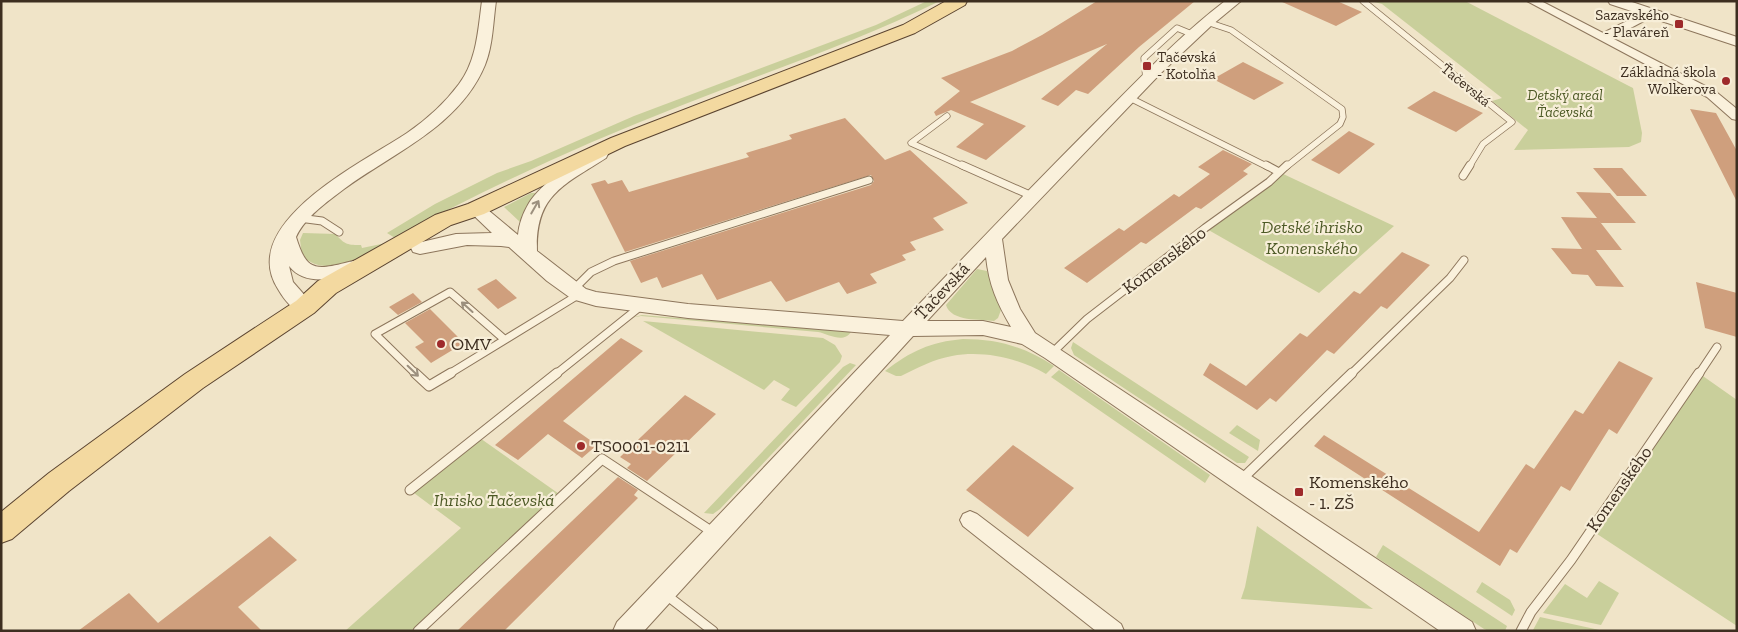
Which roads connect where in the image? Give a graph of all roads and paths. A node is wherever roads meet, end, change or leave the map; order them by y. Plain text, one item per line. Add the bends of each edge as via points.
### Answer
1 (489, 1) edge
2 (959, 1) edge
3 (1234, 1) edge
4 (1363, 1) edge
5 (1532, 1) edge
6 (1615, 1) edge
7 (1651, 13) junction
8 (1207, 22) junction
9 (1604, 37) junction
10 (1737, 42) edge
11 (1128, 97) junction
12 (948, 116) dead end
13 (1737, 116) edge
14 (618, 142) junction
15 (1279, 172) junction
16 (1463, 176) dead end
17 (869, 180) dead end
18 (1032, 196) junction
19 (476, 209) junction
20 (299, 218) junction
21 (339, 232) dead end
22 (286, 235) junction
23 (993, 237) junction
24 (420, 248) junction
25 (522, 248) junction
26 (1464, 260) dead end
27 (364, 264) junction
28 (576, 292) junction
29 (641, 306) junction
30 (305, 307) junction
31 (908, 329) junction
32 (1028, 338) junction
33 (504, 339) junction
34 (1717, 347) dead end
35 (1052, 353) junction
36 (1240, 481) junction
37 (410, 490) dead end
38 (970, 520) dead end
39 (1, 530) edge
40 (715, 534) junction
41 (662, 592) junction
42 (418, 631) edge
43 (626, 631) edge
44 (713, 631) edge
45 (1113, 631) edge
46 (1463, 631) edge
47 (1521, 631) edge

1 - 20 street via 480,64 455,99 407,141 351,176
2 - 14 main road via 909,29
3 - 8 street, Ťačevská
4 - 16 lane, Ťačevská via 1512,122 1483,144
5 - 9 street
6 - 7 street
7 - 9 street
7 - 10 street
8 - 11 street, Ťačevská
8 - 15 lane, Komenského via 1231,30 1342,109 1343,117 1336,128
9 - 13 street via 1710,94
11 - 15 lane
11 - 18 street, Ťačevská
12 - 18 lane via 911,143
14 - 19 main road
25 -> 14 street via 528,220 538,200 557,182
15 - 35 lane, Komenského via 1087,319
17 - 28 lane via 614,261 591,272
18 - 23 street, Ťačevská
19 - 24 main road
19 - 25 street
19 - 27 main road via 443,220
20 - 21 lane via 322,221
20 - 22 street
22 - 27 street via 296,263 304,269 336,273
22 - 30 street via 279,270 285,285
23 - 31 street, Ťačevská
23 - 32 street via 998,280
24 - 25 street via 458,238 478,237
24 - 30 main road via 339,294
25 - 28 street
26 - 36 lane via 1450,278
27 - 30 main road
28 - 29 street
28 - 33 lane
29 - 31 street
29 - 37 lane
30 - 39 main road via 128,428
31 - 32 street via 983,328
31 - 40 street, Ťačevská
32 - 35 street
33 -> 33 lane via 450,292 375,334 428,386
34 - 47 lane, Komenského via 1571,560 1531,612
35 - 36 street
36 - 46 street
38 - 45 street
40 - 41 street, Ťačevská
40 - 42 lane via 602,459
41 - 43 street, Ťačevská
41 - 44 lane

